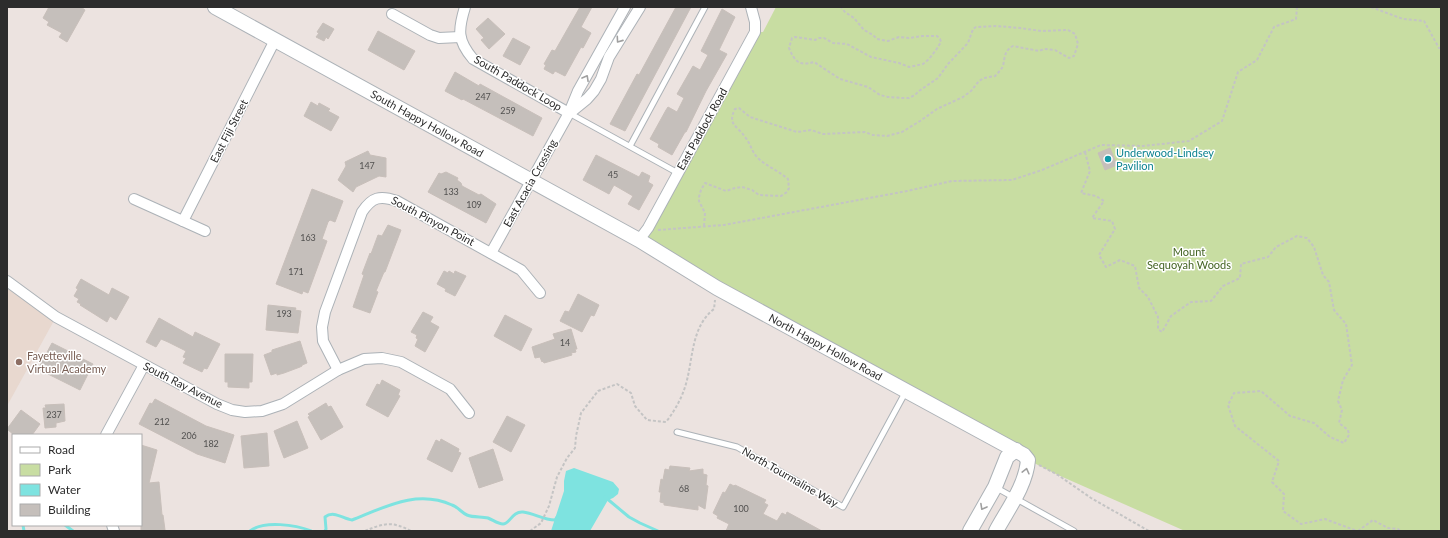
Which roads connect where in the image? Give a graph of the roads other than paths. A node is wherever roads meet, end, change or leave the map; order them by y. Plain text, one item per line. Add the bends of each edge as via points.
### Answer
1 (215, 7) edge
2 (464, 7) edge
3 (625, 7) edge
4 (640, 7) edge
5 (705, 7) edge
6 (752, 11) edge
7 (392, 14) dead end
8 (460, 37) junction
9 (274, 40) junction
10 (569, 113) junction
11 (630, 146) junction
12 (678, 173) junction
13 (532, 182) junction
14 (134, 198) dead end
15 (183, 222) junction
16 (205, 231) dead end
17 (639, 240) junction
18 (491, 252) junction
19 (7, 281) edge
20 (540, 293) dead end
21 (144, 365) junction
22 (338, 370) junction
23 (907, 390) junction
24 (469, 413) dead end
25 (677, 432) dead end
26 (107, 434) edge
27 (1016, 450) junction
28 (995, 487) junction
29 (1015, 498) junction
30 (970, 531) edge
31 (996, 531) edge
32 (1074, 531) edge

1 - 9 street, South Happy Hollow Road
2 - 8 street
10 -> 3 street, East Acacia Crossing via 578,91
4 -> 10 street, East Acacia Crossing via 609,57 594,91
5 - 11 lane
6 - 12 street, East Paddock Road via 755,32
7 - 8 street via 430,35 439,38
8 - 10 street, South Paddock Loop via 473,59
9 - 13 street, South Happy Hollow Road
9 - 15 street, East Fiji Street
10 - 11 lane
10 - 13 street, East Acacia Crossing
11 - 12 lane
12 - 17 street, East Paddock Road
13 - 17 street, South Happy Hollow Road
13 - 18 street, East Acacia Crossing
14 - 15 street
15 - 16 street
17 - 23 street, North Happy Hollow Road via 716,288
18 - 20 street, South Pinyon Point via 521,270
18 - 22 street, South Pinyon Point via 387,197 377,198 368,204 362,212 351,241 322,327 323,341
19 - 21 street, South Ray Avenue via 56,318
21 - 22 street, South Ray Avenue via 217,404 245,412 262,411 282,404
21 - 26 street
22 - 24 street, South Ray Avenue via 364,359 382,358 401,362 450,389
23 - 25 lane, North Tourmaline Way via 843,507 737,447
23 - 27 street, North Happy Hollow Road
27 - 28 street via 1007,457
29 -> 27 street, North Happy Hollow Road via 1028,468 1028,460
28 - 29 lane
28 -> 30 street
29 - 31 street
29 - 32 lane

